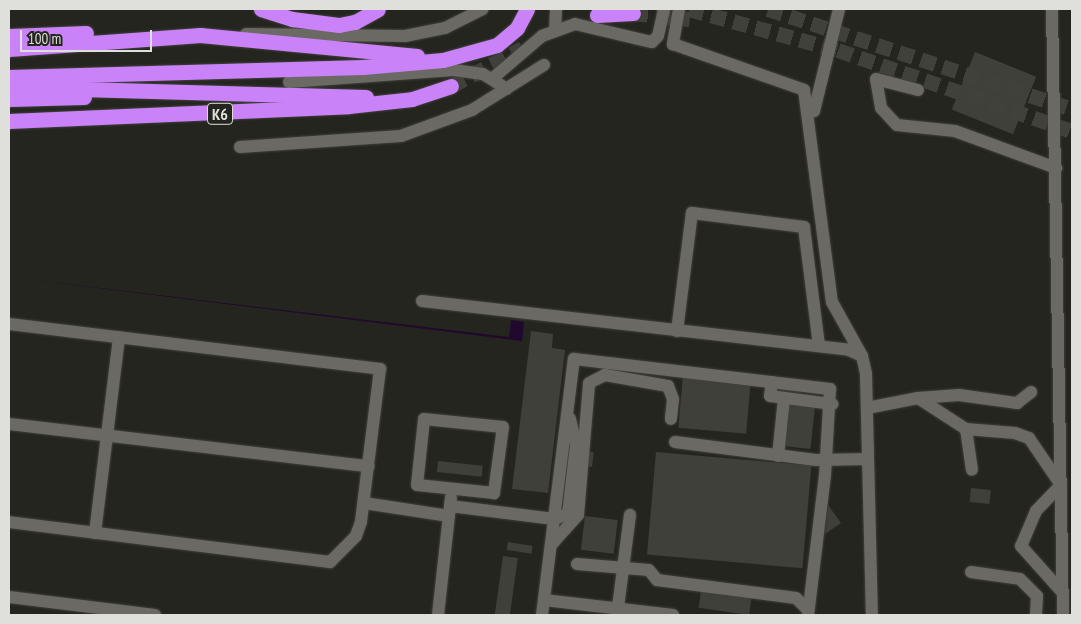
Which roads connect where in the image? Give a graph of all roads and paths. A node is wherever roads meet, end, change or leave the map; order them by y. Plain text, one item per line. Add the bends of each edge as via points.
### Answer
1 (261, 9) edge
2 (363, 9) edge
3 (378, 9) edge
4 (483, 9) edge
5 (527, 9) edge
6 (664, 9) edge
7 (679, 9) edge
8 (839, 9) edge
9 (1052, 9) edge
10 (556, 11) edge
11 (633, 13) dead end
12 (598, 15) dead end
13 (320, 24) junction
14 (555, 30) junction
15 (200, 35) junction
16 (9, 36) edge
17 (219, 36) junction
18 (9, 49) edge
19 (468, 57) junction
20 (544, 65) dead end
21 (9, 76) edge
22 (493, 78) junction
23 (289, 82) dead end
24 (451, 86) tunnel mouth
25 (9, 87) edge
26 (507, 89) junction
27 (198, 90) junction
28 (918, 90) dead end
29 (430, 94) junction
30 (9, 100) edge
31 (808, 112) junction
32 (9, 121) edge
33 (240, 147) dead end
34 (1056, 168) junction
35 (422, 300) dead end
36 (9, 324) edge
37 (677, 331) junction
38 (119, 337) junction
39 (819, 346) junction
40 (862, 356) junction
41 (772, 382) junction
42 (1031, 392) dead end
43 (784, 398) junction
44 (918, 398) junction
45 (832, 404) junction
46 (568, 407) junction
47 (867, 408) junction
48 (671, 419) dead end
49 (9, 424) edge
50 (587, 428) junction
51 (966, 429) junction
52 (107, 436) junction
53 (675, 442) dead end
54 (778, 456) junction
55 (827, 457) junction
56 (868, 459) junction
57 (368, 466) junction
58 (972, 470) dead end
59 (1061, 485) junction
60 (452, 488) junction
61 (364, 503) junction
62 (450, 511) junction
63 (630, 515) dead end
64 (554, 519) junction
65 (9, 522) edge
66 (95, 533) junction
67 (551, 545) junction
68 (577, 564) dead end
69 (623, 570) junction
70 (971, 572) dead end
71 (1063, 593) junction
72 (9, 598) edge
73 (544, 600) junction
74 (81, 611) edge
75 (617, 612) edge
76 (808, 612) edge
77 (155, 615) edge
78 (438, 615) edge
79 (542, 615) edge
80 (673, 615) edge
81 (872, 615) edge
82 (1036, 615) edge
83 (1063, 615) edge

1 - 13 highway
2 - 13 highway
3 - 13 highway via 355,22
4 - 17 street via 445,28 390,37 287,32
5 - 19 highway via 508,37
6 - 14 street via 658,36 652,42 575,24
7 - 31 street via 673,44 804,90
8 - 31 street via 814,111
9 - 34 street
10 - 14 street
11 - 12 highway
14 - 22 street
15 - 16 highway
15 - 17 highway
15 - 18 highway
17 - 19 highway via 415,56
19 - 21 highway via 328,68
20 - 26 street
22 - 23 street via 454,70
22 - 26 street
24 - 29 highway, K6
25 - 27 highway
26 - 33 street via 472,110 401,136
27 - 29 highway via 392,98
27 - 30 highway
28 - 34 street via 876,78 881,108 897,125 955,131
29 - 32 highway, K6 via 349,106
31 - 40 street via 832,302
34 - 59 street
35 - 37 street
36 - 38 street
37 - 39 street
37 - 39 street via 692,213 804,227
38 - 52 street
38 - 57 street via 380,369
39 - 40 street
40 - 47 street
41 - 43 street via 770,396
41 - 45 street via 830,389
41 - 46 street via 574,359
42 - 44 street via 1017,403 959,395
43 - 45 street
43 - 54 street
44 - 47 street
44 - 51 street
45 - 55 street
46 - 50 street
46 - 64 street
47 - 56 street
48 - 50 street via 673,399 668,386 606,375 590,383
49 - 52 street
50 - 67 street via 578,515
51 - 58 street
51 - 59 street via 1015,433 1028,438
52 - 57 street
52 - 66 street
53 - 54 street
54 - 55 street via 816,460
55 - 56 street
55 - 76 street
56 - 81 street
57 - 61 street
59 - 71 street
59 - 71 street via 1036,511 1021,546
60 - 60 street via 494,493 503,427 424,418 417,485
60 - 62 street
61 - 62 street
61 - 66 street via 356,536 330,562
62 - 64 street
62 - 78 street
63 - 69 street
64 - 67 street
65 - 66 street
67 - 73 street
68 - 69 street
69 - 75 street
69 - 76 street via 649,570 657,580 796,598
70 - 82 street via 1020,579 1036,596
71 - 83 street
72 - 74 street
73 - 75 street
73 - 79 street
74 - 77 street
75 - 80 street

